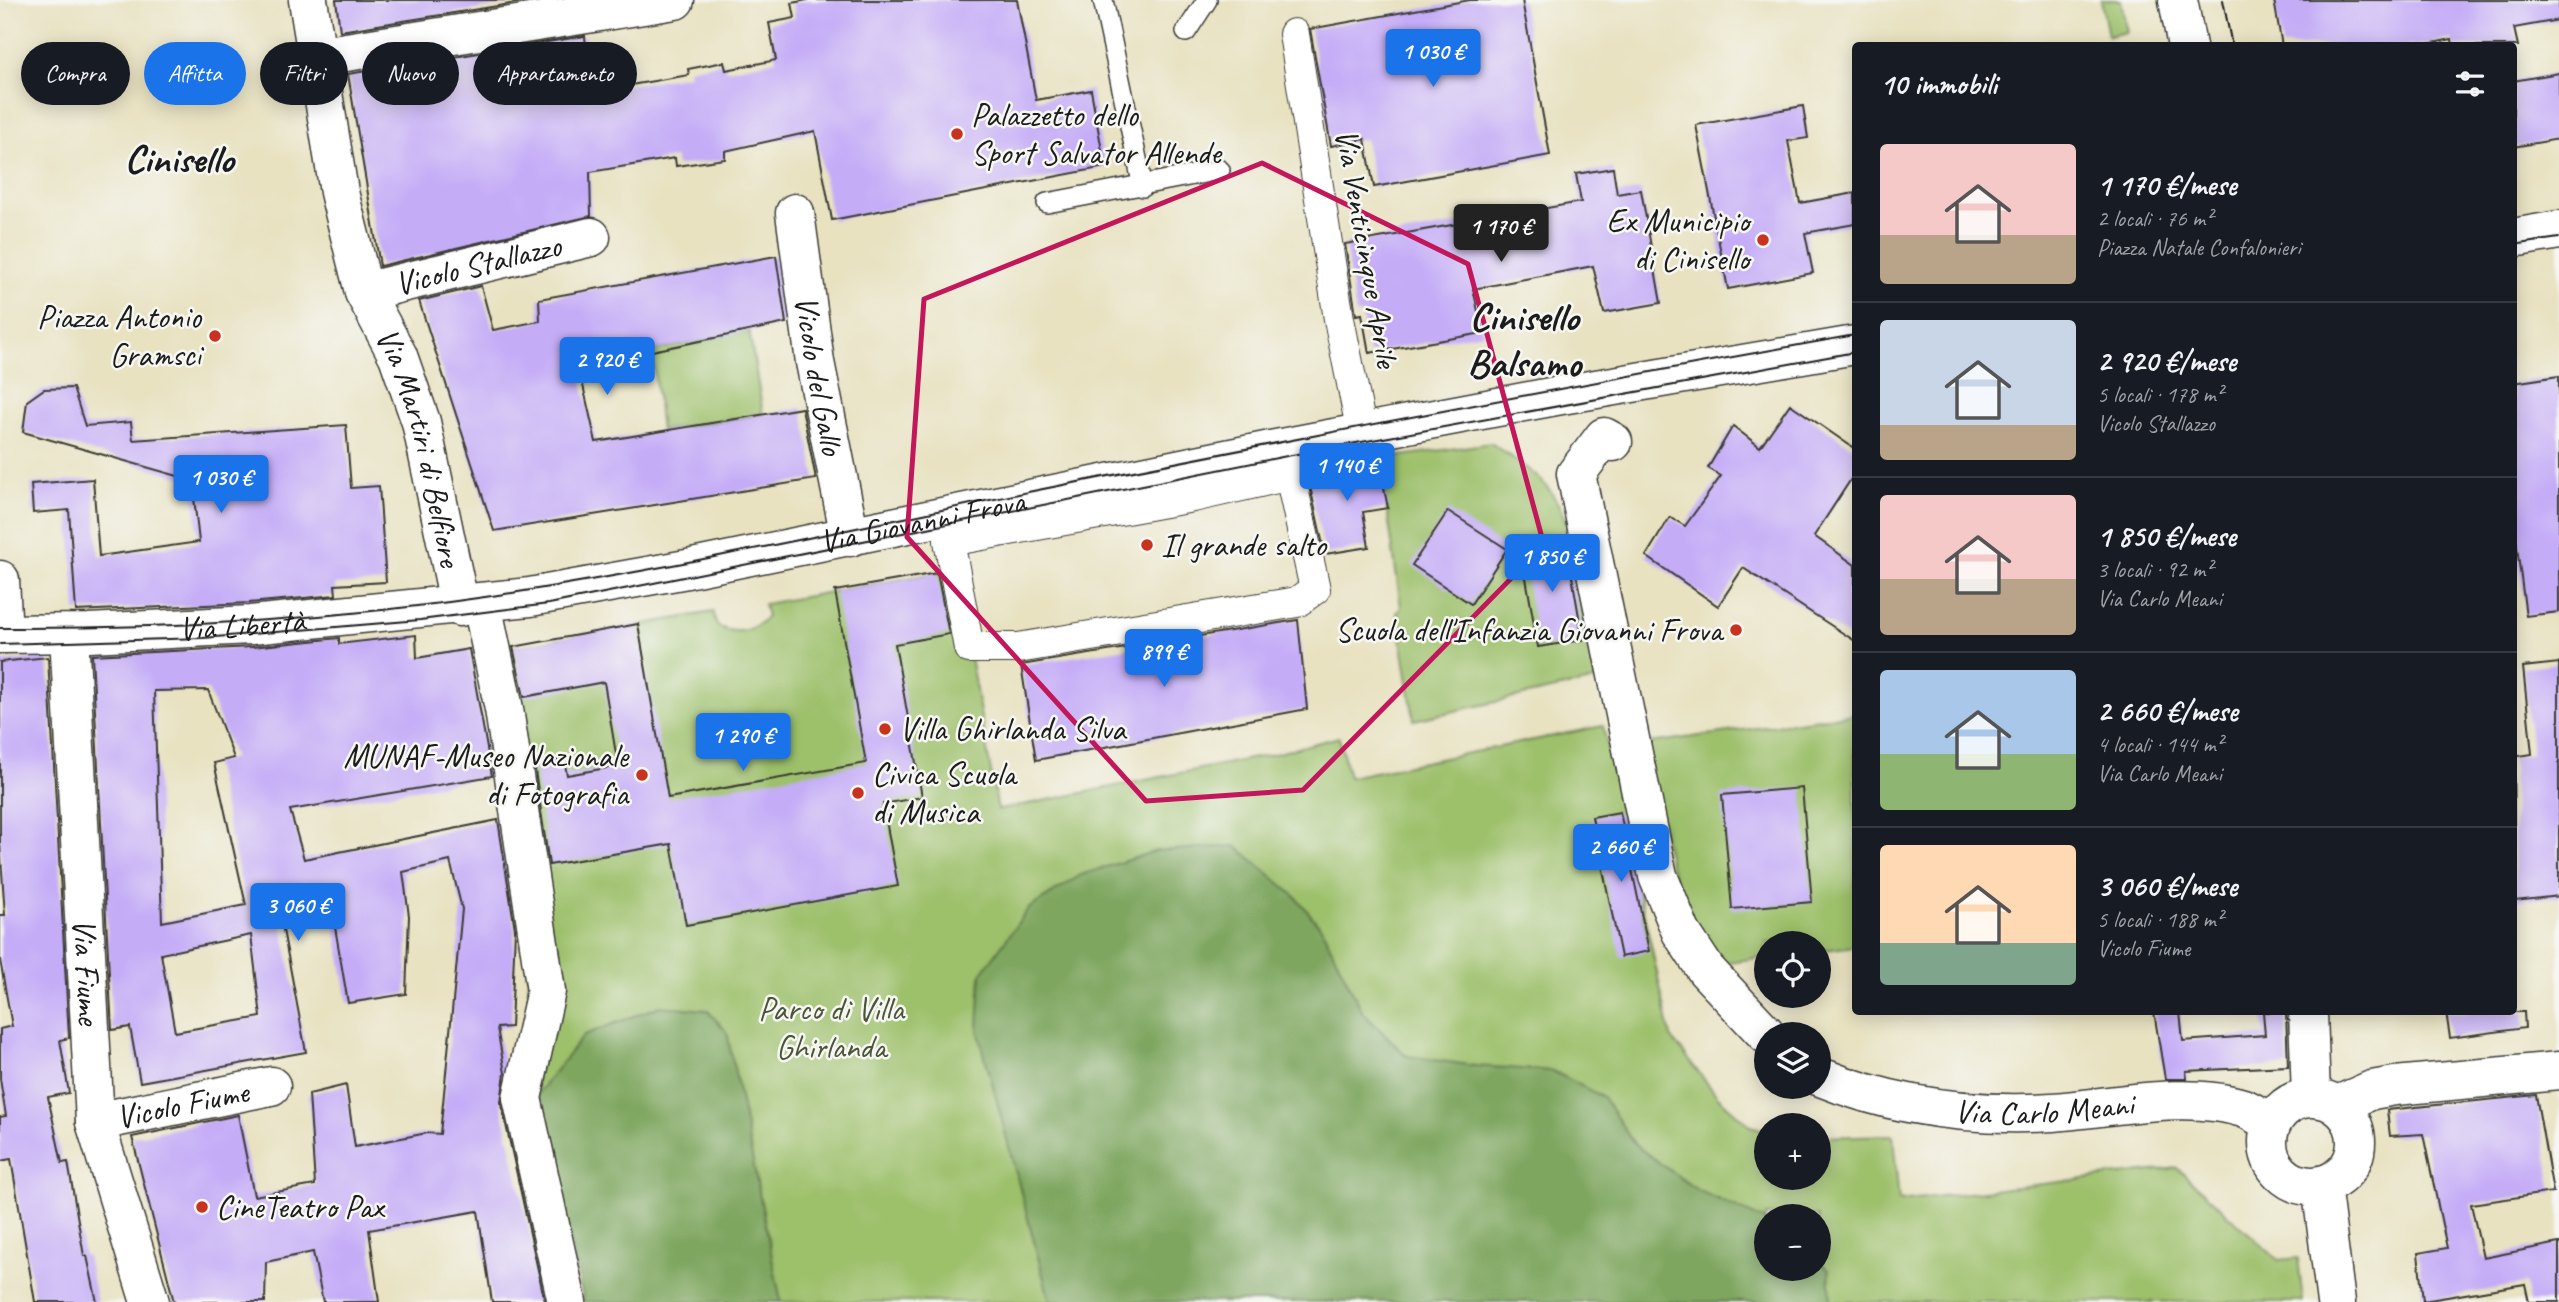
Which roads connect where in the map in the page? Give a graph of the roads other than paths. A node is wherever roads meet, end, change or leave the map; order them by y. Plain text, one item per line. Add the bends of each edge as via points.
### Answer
1 (308, 0) edge
2 (675, 0) edge
3 (1103, 0) edge
4 (1207, 0) edge
5 (2178, 0) edge
6 (1186, 32) dead end
7 (1294, 34) dead end
8 (312, 42) edge
9 (2186, 42) edge
10 (348, 52) edge
11 (323, 105) edge
12 (1220, 170) dead end
13 (1143, 187) junction
14 (1047, 203) dead end
15 (795, 213) dead end
16 (2559, 230) edge
17 (591, 237) dead end
18 (2517, 237) edge
19 (365, 292) junction
20 (1840, 348) edge
21 (1362, 433) junction
22 (1613, 442) dead end
23 (850, 537) junction
24 (0, 580) edge
25 (1315, 589) joint
26 (471, 606) junction
27 (2, 634) edge
28 (69, 634) junction
29 (2309, 1015) edge
30 (1755, 1022) edge
31 (2558, 1078) edge
32 (1831, 1081) edge
33 (271, 1086) dead end
34 (2324, 1101) junction
35 (95, 1122) junction
36 (2271, 1123) junction
37 (2321, 1185) junction
38 (150, 1302) edge
39 (567, 1302) edge
40 (2336, 1302) edge

1 - 8 street
2 - 10 street
3 - 13 lane
4 - 6 lane
5 - 9 street
7 - 21 street, Via Venticinque Aprile via 1339,319
11 - 19 street
12 - 13 lane
13 - 14 lane
15 - 23 street, Vicolo del Gallo via 815,362
16 - 18 street
17 - 19 street, Vicolo Stallazzo
19 - 26 street, Via Martiri di Belfiore via 398,356 421,422
20 - 21 street, Via Giovanni Frova
21 - 23 street, Via Giovanni Frova
22 - 30 street via 1604,437 1576,474 1658,876 1681,932 1700,961
23 - 26 street, Via Giovanni Frova via 623,582
24 - 27 street
25 - 25 street via 1290,475 949,541 969,648 1018,648 1283,605 1297,602
26 - 28 street, Via Libertà via 275,624
26 - 39 street, Via Martiri di Belfiore via 504,709 546,990 522,1098
27 - 28 street, Via Libertà
28 - 35 street, Via Fiume
29 - 34 street
31 - 34 street via 2395,1086
32 - 36 street, Via Carlo Meani via 1939,1110 2050,1112 2195,1102 2243,1108
33 - 35 street, Vicolo Fiume
34 - 36 street via 2296,1100
34 - 37 street via 2351,1118 2356,1153 2347,1170
35 - 38 street, Via Fiume
36 - 37 street via 2268,1148 2281,1175 2308,1188
37 - 40 street

